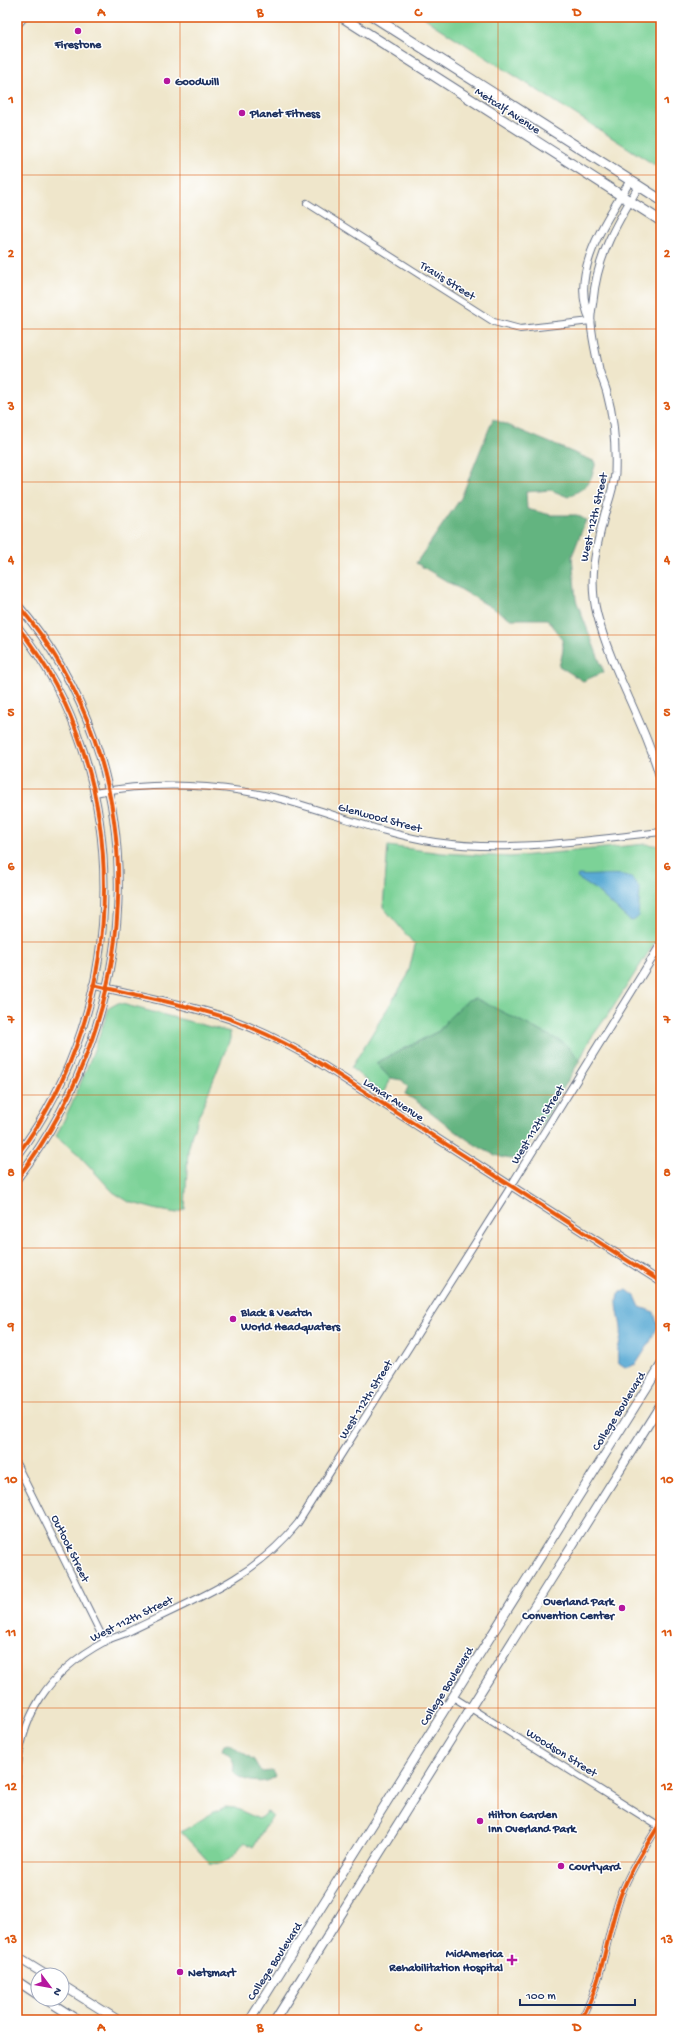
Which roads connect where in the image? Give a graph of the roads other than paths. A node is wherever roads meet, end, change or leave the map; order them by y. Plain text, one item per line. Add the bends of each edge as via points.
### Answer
1 (24, 17) edge
2 (342, 17) edge
3 (374, 17) edge
4 (17, 25) edge
5 (630, 181) junction
6 (639, 186) junction
7 (621, 196) junction
8 (661, 200) edge
9 (630, 202) junction
10 (307, 203) dead end
11 (661, 221) edge
12 (591, 321) junction
13 (17, 604) edge
14 (17, 626) edge
15 (661, 781) edge
16 (109, 790) junction
17 (95, 793) junction
18 (661, 832) edge
19 (661, 944) edge
20 (93, 985) junction
21 (107, 989) junction
22 (17, 1155) edge
23 (17, 1179) edge
24 (511, 1186) junction
25 (661, 1282) edge
26 (661, 1364) edge
27 (661, 1404) edge
28 (17, 1465) edge
29 (105, 1642) junction
30 (453, 1697) junction
31 (470, 1709) junction
32 (17, 1780) edge
33 (660, 1824) edge
34 (17, 1957) edge
35 (33, 1967) edge
36 (17, 1981) edge
37 (30, 1990) edge
38 (70, 1990) edge
39 (58, 2007) edge
40 (78, 2020) edge
41 (118, 2020) edge
42 (250, 2020) edge
43 (275, 2020) edge
44 (582, 2020) edge

1 - 4 street
2 - 7 main road, Metcalf Avenue
3 - 5 main road, Metcalf Avenue
5 - 6 main road, Metcalf Avenue
5 - 7 street, West 112th Street
6 - 8 main road, Metcalf Avenue
6 - 9 street, West 112th Street
7 - 9 main road, Metcalf Avenue
7 - 12 street, West 112th Street via 599,233 588,266 583,298 584,308
9 - 11 main road, Metcalf Avenue
9 - 12 street, West 112th Street via 602,255 595,282
10 - 12 street, Travis Street via 494,322 520,329
12 - 15 street, West 112th Street via 599,370 615,430 613,487 597,544 594,594 605,638
13 - 16 street via 51,649 77,698 95,739
14 - 17 street via 52,678 66,706 85,755
16 - 17 street, Glenwood Street
16 - 18 street, Glenwood Street via 170,786 254,793 406,837 464,845 526,846
16 - 21 street via 117,839 119,885 115,939
17 - 20 street via 103,842 104,886 102,927
19 - 24 street, West 112th Street
20 - 21 street, Lamar Avenue
20 - 22 street via 83,1022 65,1070 40,1121
21 - 23 street via 90,1045 68,1097 45,1138
21 - 24 street, Lamar Avenue via 214,1014 285,1043
24 - 25 street, Lamar Avenue
24 - 29 street, West 112th Street via 311,1506 286,1538 254,1566 234,1579
26 - 30 main road, College Boulevard
27 - 31 main road
28 - 29 street, Outlook Street
29 - 32 street, West 112th Street via 65,1668 44,1692 22,1738
30 - 31 street, Woodson Street
30 - 42 main road, College Boulevard
31 - 33 street, Woodson Street
31 - 43 main road
33 - 44 street via 623,1889 599,1979
34 - 35 main road
36 - 37 main road
38 - 41 main road
39 - 40 main road

